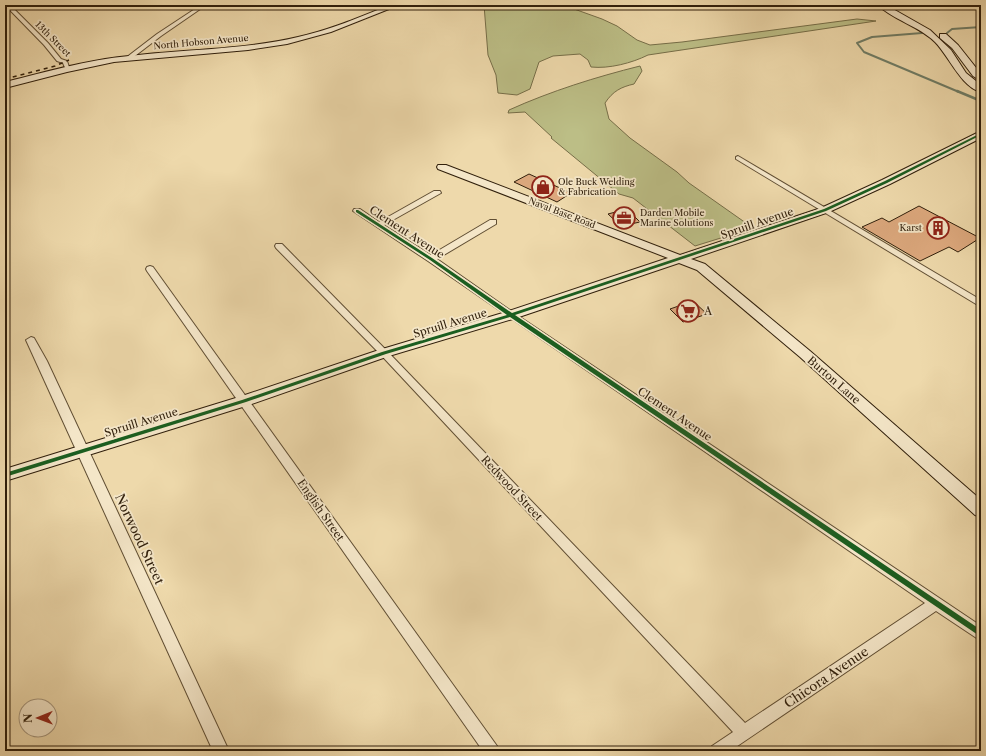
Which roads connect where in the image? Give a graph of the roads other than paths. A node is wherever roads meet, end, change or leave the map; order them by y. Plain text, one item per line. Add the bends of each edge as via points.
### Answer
1 (7, 5) edge
2 (204, 5) edge
3 (396, 5) edge
4 (881, 5) edge
5 (892, 5) edge
6 (931, 31) junction
7 (128, 58) junction
8 (68, 69) junction
9 (981, 79) edge
10 (5, 85) edge
11 (981, 89) edge
12 (981, 134) edge
13 (738, 158) dead end
14 (442, 167) dead end
15 (437, 193) dead end
16 (826, 210) junction
17 (357, 211) dead end
18 (493, 222) dead end
19 (378, 225) junction
20 (279, 246) dead end
21 (431, 259) junction
22 (681, 259) junction
23 (150, 269) dead end
24 (981, 304) edge
25 (511, 315) junction
26 (31, 340) dead end
27 (384, 353) junction
28 (244, 401) junction
29 (84, 451) junction
30 (5, 475) edge
31 (981, 510) edge
32 (936, 603) junction
33 (981, 634) edge
34 (744, 733) junction
35 (221, 751) edge
36 (492, 751) edge
37 (717, 751) edge

1 - 8 street, 13th Street via 11,13 46,44 59,60 65,62
2 - 7 street
3 - 7 street, North Hobson Avenue via 324,32 287,42
4 - 6 street
5 - 6 street
6 - 9 street via 950,41
6 - 11 street via 964,75
7 - 8 street, North Hobson Avenue
8 - 10 street, North Hobson Avenue
12 - 16 street, Spruill Avenue
13 - 16 street
14 - 22 street, Naval Base Road
15 - 19 street
16 - 22 street, Spruill Avenue
16 - 24 street
17 - 19 street, Clement Avenue
18 - 21 street
19 - 21 street, Clement Avenue
20 - 27 street, Redwood Street
21 - 25 street, Clement Avenue
22 - 25 street, Spruill Avenue
22 - 31 street, Burton Lane via 701,267
23 - 28 street, English Street
25 - 27 street, Spruill Avenue
25 - 32 street, Clement Avenue
26 - 29 street, Norwood Street
27 - 28 street, Spruill Avenue
27 - 34 street, Redwood Street
28 - 29 street, Spruill Avenue
28 - 36 street, English Street
29 - 30 street, Spruill Avenue
29 - 35 street, Norwood Street
32 - 33 street, Clement Avenue
32 - 34 street, Chicora Avenue
34 - 37 street, Chicora Avenue

